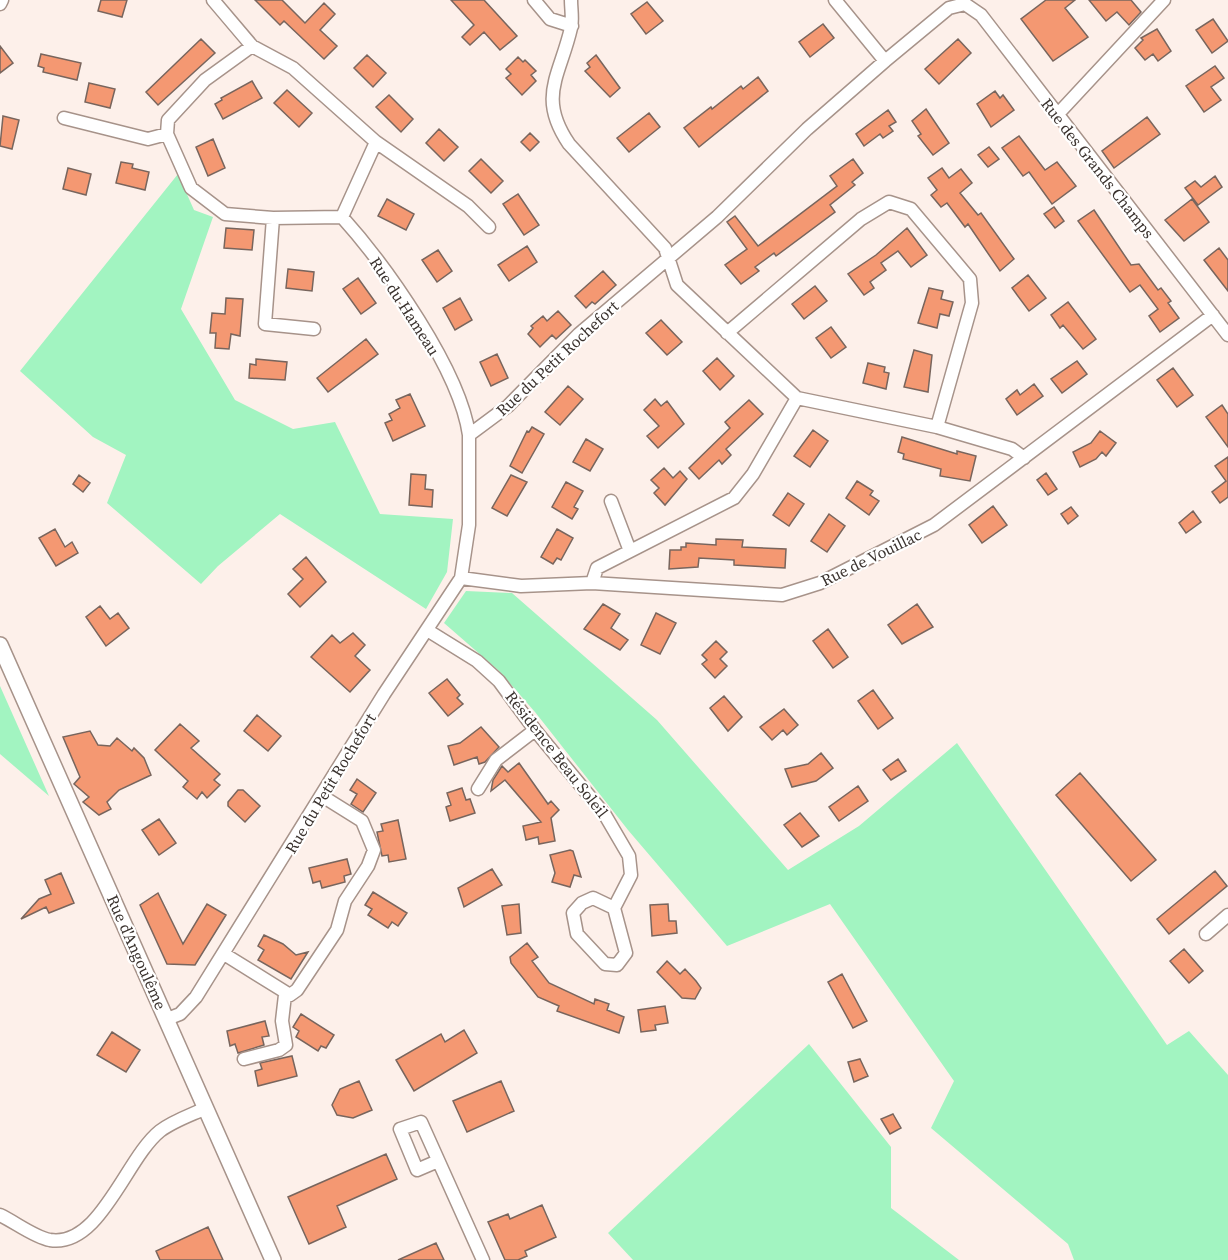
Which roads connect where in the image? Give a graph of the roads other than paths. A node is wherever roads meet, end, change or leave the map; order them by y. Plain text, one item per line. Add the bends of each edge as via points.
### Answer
1 (213, 0) edge
2 (534, 0) edge
3 (571, 0) edge
4 (836, 0) edge
5 (1164, 0) edge
6 (965, 1) edge
7 (572, 26) junction
8 (252, 46) junction
9 (885, 61) junction
10 (1058, 115) junction
11 (64, 118) dead end
12 (167, 134) junction
13 (376, 142) junction
14 (342, 217) junction
15 (273, 218) junction
16 (489, 227) dead end
17 (667, 257) junction
18 (1213, 315) junction
19 (314, 329) dead end
20 (727, 333) junction
21 (1228, 335) edge
22 (797, 398) junction
23 (937, 427) junction
24 (469, 435) junction
25 (1024, 458) junction
26 (611, 501) dead end
27 (630, 551) junction
28 (461, 578) junction
29 (592, 583) junction
30 (427, 630) junction
31 (0, 645) edge
32 (535, 730) junction
33 (478, 789) dead end
34 (322, 796) junction
35 (614, 908) junction
36 (1228, 915) edge
37 (1206, 934) dead end
38 (224, 954) junction
39 (285, 995) junction
40 (167, 1018) junction
41 (244, 1059) dead end
42 (206, 1108) junction
43 (438, 1161) dead end
44 (0, 1215) edge
45 (273, 1260) edge
46 (483, 1260) edge

1 - 8 street
2 - 7 street via 550,19
3 - 7 street
4 - 9 street
5 - 10 street
6 - 9 street, Rue du Petit Rochefort via 949,8
6 - 10 street, Rue des Grands Champs via 981,15
7 - 17 street via 552,91 556,125 665,248
8 - 12 street via 205,80 168,120
8 - 13 street via 293,68
9 - 17 street, Rue du Petit Rochefort via 807,129 717,217
10 - 18 street, Rue des Grands Champs
11 - 12 street via 148,139
12 - 15 street via 191,188 225,214
13 - 14 street
13 - 16 street via 468,206
14 - 15 street
14 - 24 street, Rue du Hameau via 394,282 429,338 466,415
15 - 19 street via 265,324
17 - 20 street via 677,285
17 - 24 street, Rue du Petit Rochefort via 579,334 508,406
18 - 21 street, Rue des Grands Champs
18 - 25 street, Rue de Vouillac
20 - 22 street
20 - 23 street via 861,219 889,202 911,209 970,279 972,303
22 - 23 street
22 - 27 street via 753,474 734,498
23 - 25 street via 1012,449
24 - 28 street, Rue du Petit Rochefort via 469,525
25 - 29 street, Rue de Vouillac via 934,525 820,583 782,595
26 - 27 street
27 - 29 street via 597,568
28 - 29 street, Rue de Vouillac via 521,586
28 - 30 street, Rue du Petit Rochefort
30 - 32 street, Résidence Beau Soleil via 489,670
30 - 34 street, Rue du Petit Rochefort
31 - 40 street, Rue d'Angoulême
32 - 33 street via 496,760
32 - 35 street, Résidence Beau Soleil via 605,814 630,856 631,875
34 - 38 street, Rue du Petit Rochefort
34 - 39 street via 362,820 372,841 373,857 345,901 337,930 297,990
35 - 35 street via 626,953 617,965 605,964 577,934 573,913 593,898
36 - 37 street
38 - 39 street
38 - 40 street, Rue du Petit Rochefort via 196,997 180,1014
39 - 41 street via 282,1021 286,1045
40 - 42 street, Rue d'Angoulême
42 - 44 street via 161,1131 145,1147 87,1229 71,1239 49,1240
42 - 45 street, Rue d'Angoulême
43 - 46 street

